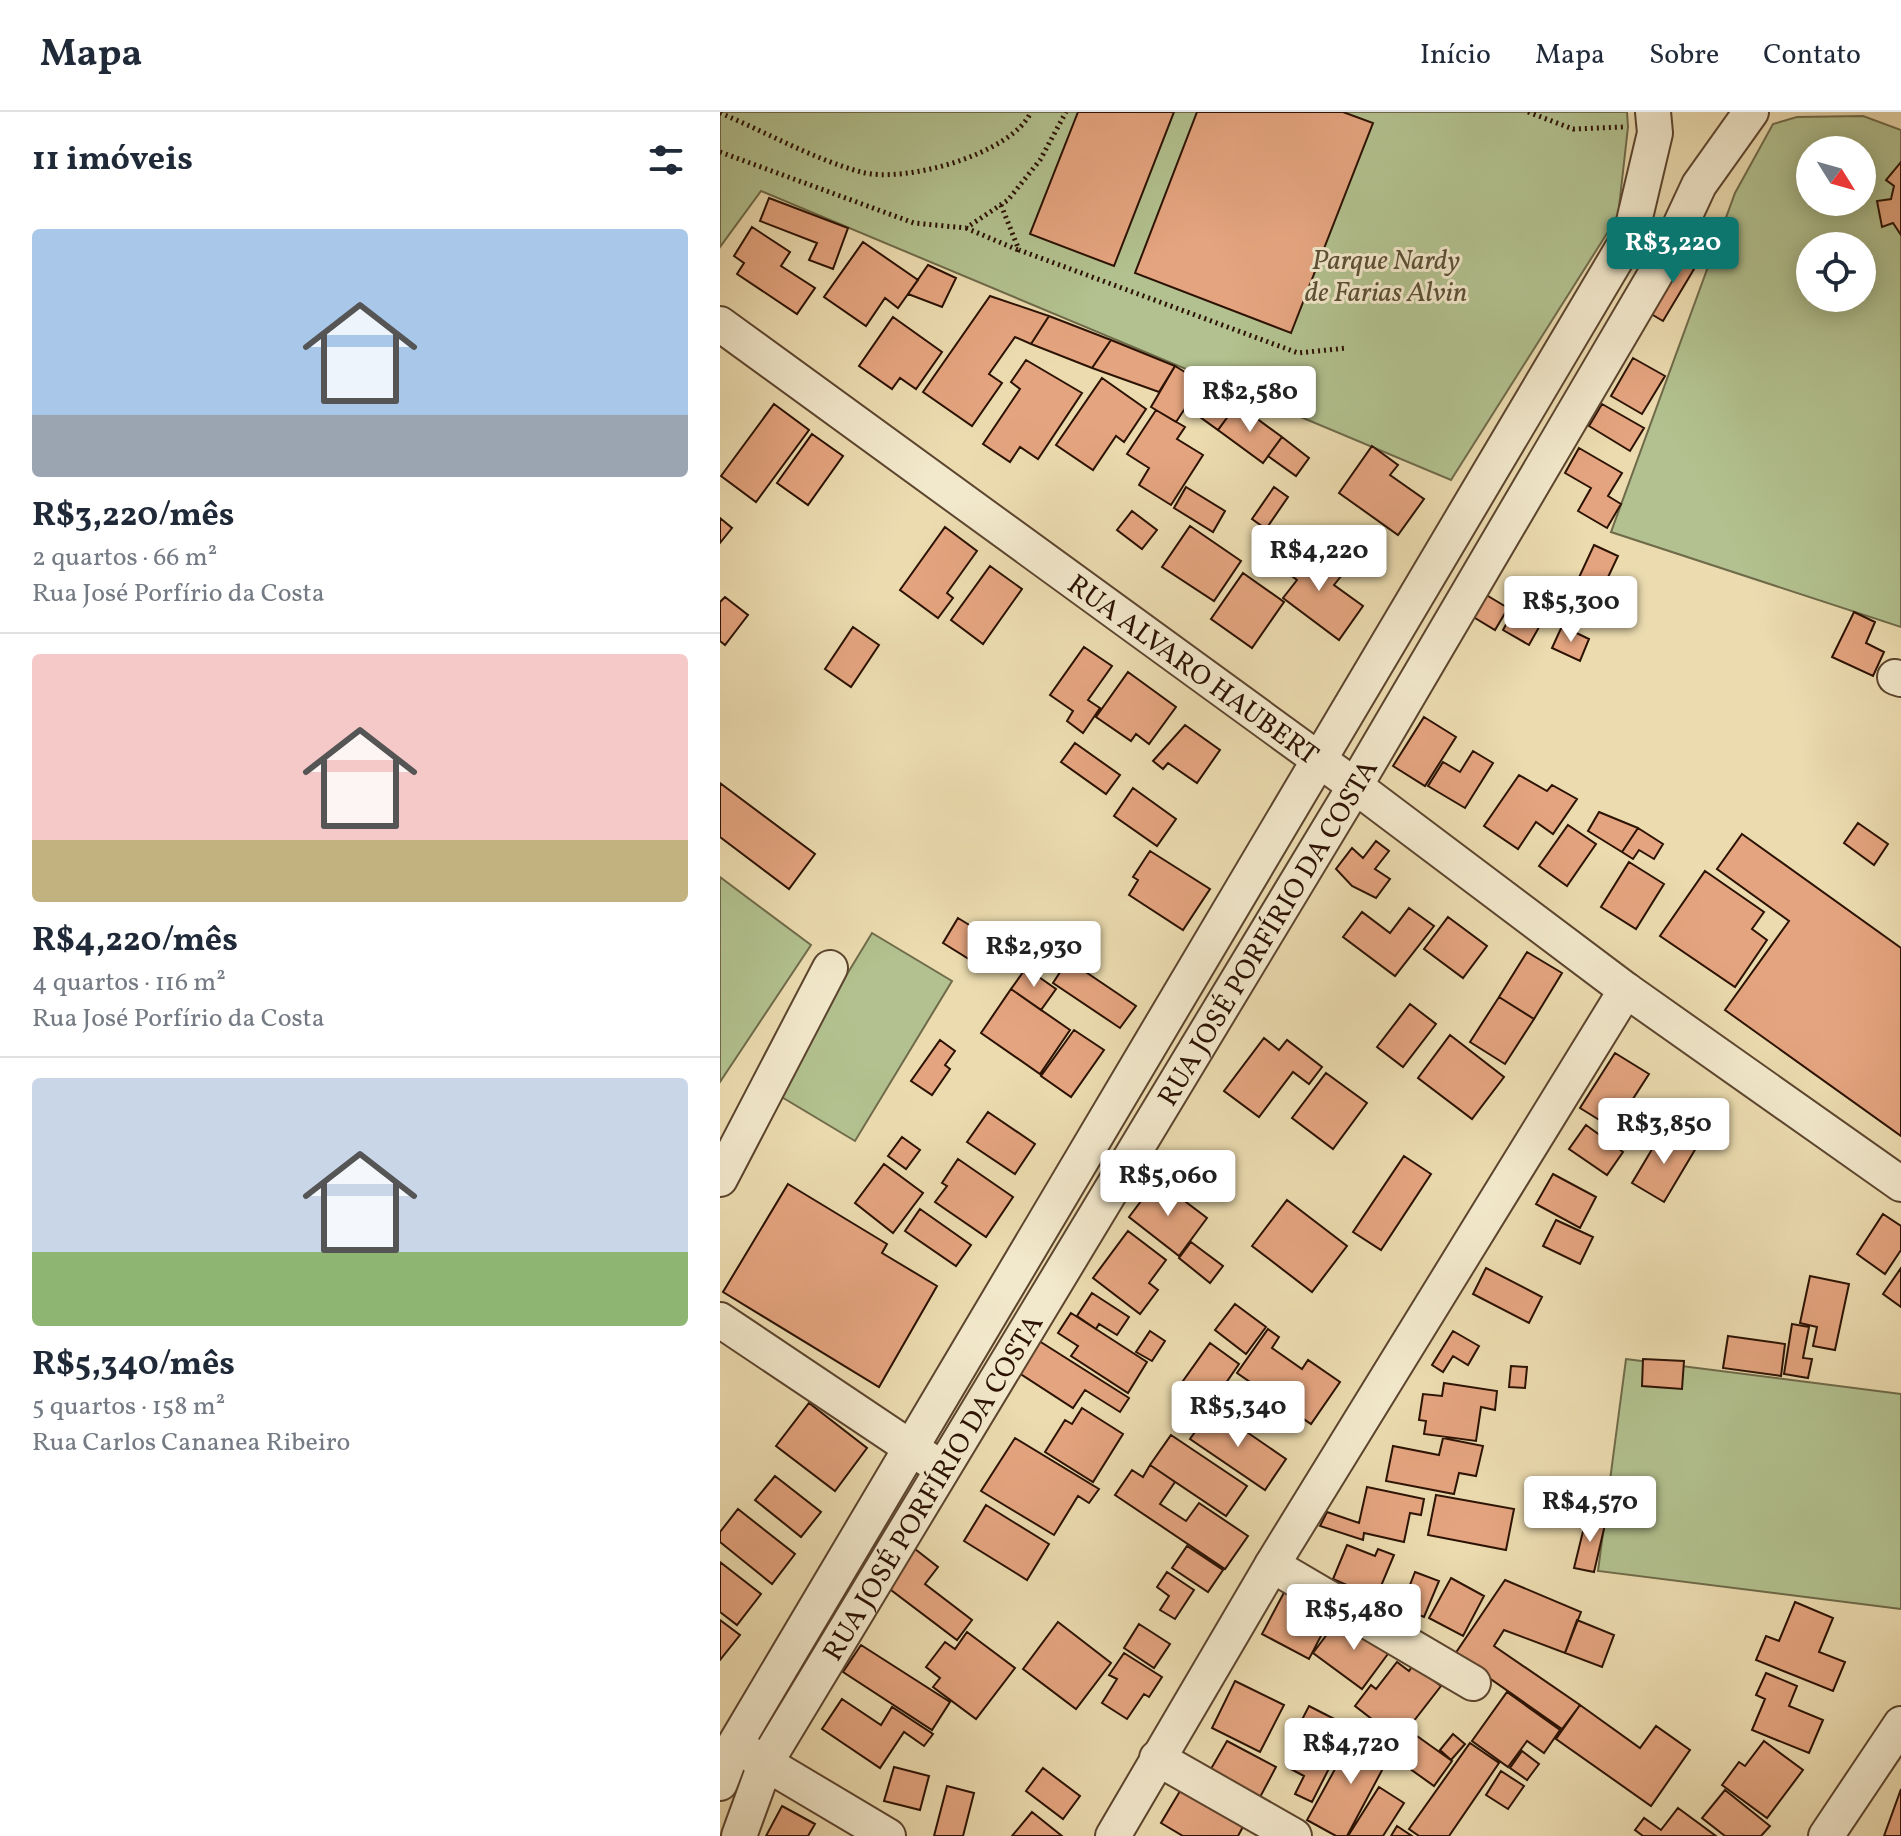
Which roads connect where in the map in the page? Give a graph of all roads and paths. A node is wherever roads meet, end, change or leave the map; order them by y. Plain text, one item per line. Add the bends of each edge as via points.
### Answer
1 (1031, 112) edge
2 (1066, 112) edge
3 (1528, 112) edge
4 (1751, 112) edge
5 (720, 113) edge
6 (1640, 119) edge
7 (720, 152) edge
8 (1001, 205) junction
9 (966, 228) junction
10 (1019, 250) junction
11 (720, 324) edge
12 (1347, 348) dead end
13 (1320, 761) junction
14 (1355, 786) junction
15 (830, 968) dead end
16 (1626, 990) junction
17 (731, 1142) edge
18 (1090, 1147) junction
19 (1124, 1169) junction
20 (720, 1179) edge
21 (1901, 1184) edge
22 (720, 1320) edge
23 (911, 1448) junction
24 (943, 1469) junction
25 (1272, 1565) junction
26 (1473, 1683) dead end
27 (1901, 1724) edge
28 (734, 1746) junction
29 (1157, 1758) junction
30 (766, 1762) junction
31 (720, 1783) edge
32 (739, 1836) edge
33 (888, 1836) edge
34 (1113, 1836) edge
35 (1294, 1836) edge
36 (1826, 1836) edge

1 - 5 path via 994,148 907,173 863,173
2 - 8 path via 1040,160
3 - 6 path via 1573,129
4 - 14 street, RUA JOSÉ PORFÍRIO DA COSTA via 1699,185 1665,258
6 - 13 street, RUA JOSÉ PORFÍRIO DA COSTA via 1655,133 1631,234
7 - 9 path via 914,223
8 - 9 path
8 - 10 path
9 - 10 path
10 - 12 path via 1298,353
11 - 13 street, RUA ALVARO HAUBERT
13 - 14 street, RUA ALVARO HAUBERT
13 - 18 street, RUA JOSÉ PORFÍRIO DA COSTA
14 - 16 street, RUA ALVARO HAUBERT
14 - 19 street, RUA JOSÉ PORFÍRIO DA COSTA
15 - 17 street
16 - 21 street, RUA ALVARO HAUBERT
16 - 25 street
17 - 20 street
18 - 19 street
18 - 23 street, RUA JOSÉ PORFÍRIO DA COSTA
19 - 24 street, RUA JOSÉ PORFÍRIO DA COSTA
22 - 23 street
23 - 24 street
23 - 28 street, RUA JOSÉ PORFÍRIO DA COSTA
24 - 30 street, RUA JOSÉ PORFÍRIO DA COSTA
25 - 26 street
25 - 29 street
27 - 36 street
28 - 30 street
28 - 31 street, RUA JOSÉ PORFÍRIO DA COSTA
29 - 34 street
29 - 35 street
30 - 32 street, RUA JOSÉ PORFÍRIO DA COSTA
30 - 33 street

